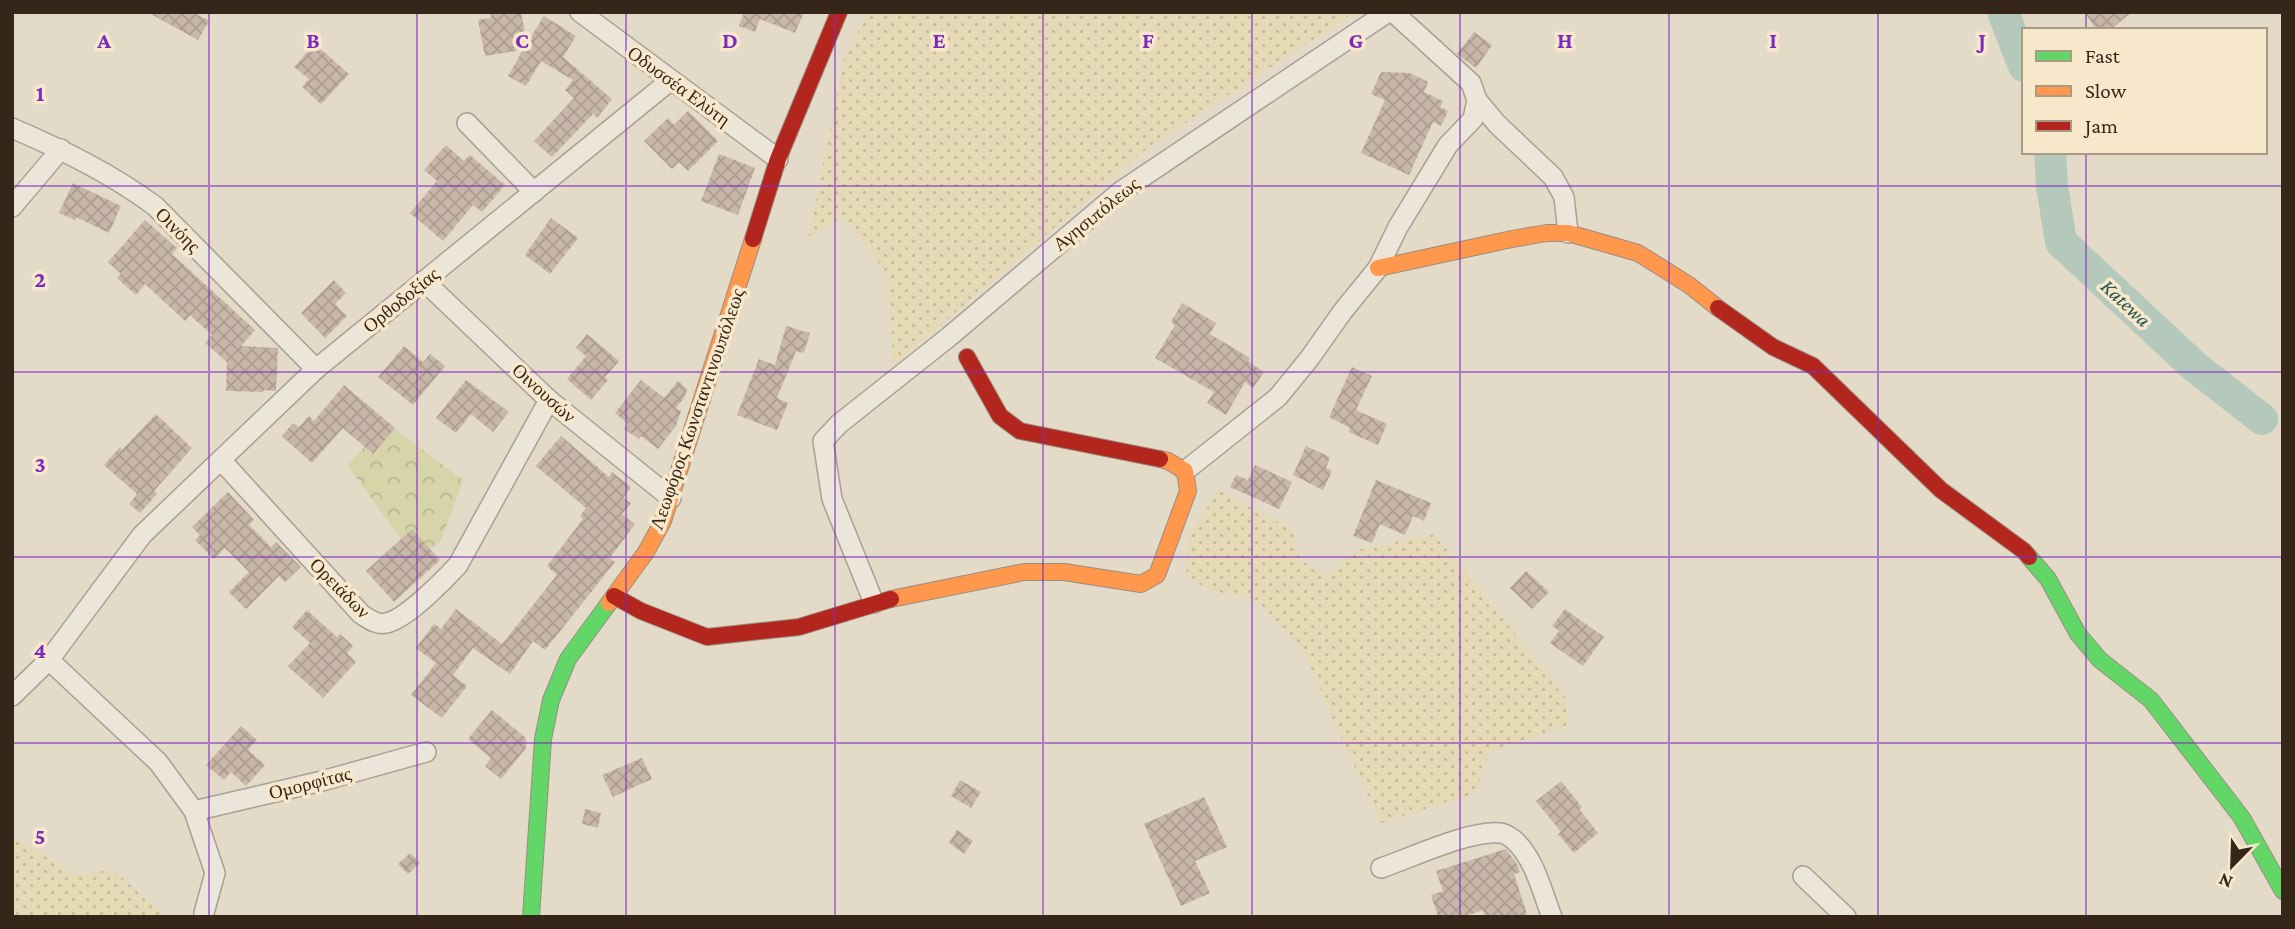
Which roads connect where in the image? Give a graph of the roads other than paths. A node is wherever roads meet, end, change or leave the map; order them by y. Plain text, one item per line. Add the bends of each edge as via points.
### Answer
1 (580, 12) edge
2 (839, 12) edge
3 (1391, 12) edge
4 (671, 80) junction
5 (1478, 100) junction
6 (467, 122) dead end
7 (12, 128) edge
8 (61, 149) junction
9 (778, 159) junction
10 (534, 192) junction
11 (12, 207) edge
12 (1569, 233) junction
13 (1378, 268) junction
14 (424, 281) junction
15 (967, 357) dead end
16 (316, 369) junction
17 (549, 400) junction
18 (221, 460) junction
19 (1185, 471) junction
20 (671, 498) junction
21 (614, 596) junction
22 (874, 603) junction
23 (49, 660) junction
24 (12, 696) edge
25 (426, 752) dead end
26 (194, 811) junction
27 (1381, 869) dead end
28 (1802, 876) dead end
29 (2283, 891) edge
30 (204, 913) dead end
31 (531, 917) edge
32 (1552, 917) edge
33 (1846, 917) edge

1 - 4 street, Οδυσσέα Ελύτη
2 - 9 street, Λεωφόρος Κωνσταντινουπόλεως
3 - 5 street via 1471,83
3 - 22 street, Αγησιπόλεως via 1120,192 823,441 832,499
4 - 9 street, Οδυσσέα Ελύτη
4 - 10 street, Ορθοδοξίας
5 - 12 street via 1553,177 1564,197
5 - 13 street via 1473,119 1448,145
6 - 10 street
7 - 8 street, Οινόης
8 - 11 street
8 - 16 street, Οινόης via 155,206
9 - 20 street, Λεωφόρος Κωνσταντινουπόλεως
10 - 14 street, Ορθοδοξίας
12 - 13 street via 1512,239
12 - 29 street via 1638,253 1773,347 1813,366 1941,490 2024,551 2048,579 2078,634 2100,660 2151,700 2227,798
13 - 19 street via 1278,397
14 - 16 street, Ορθοδοξίας
14 - 17 street, Οινουσών
15 - 19 street via 1000,416 1020,431 1168,461
16 - 18 street, Ορθοδοξίας
17 - 18 street, Ορειάδων via 458,565 387,623 361,614
17 - 20 street, Οινουσών
18 - 23 street, Ορθοδοξίας via 142,535
19 - 22 street via 1188,491 1157,575 1141,584 1064,572 1024,572
20 - 21 street, Λεωφόρος Κωνσταντινουπόλεως via 646,552
21 - 22 street via 707,636 799,627
21 - 31 street, Λεωφόρος Κωνσταντινουπόλεως via 568,659 551,700 543,738
23 - 24 street, Ορθοδοξίας
23 - 26 street via 158,762
25 - 26 street, Ομορφίτας
26 - 30 street via 215,873
27 - 32 street via 1471,836 1502,833 1526,855
28 - 33 street

